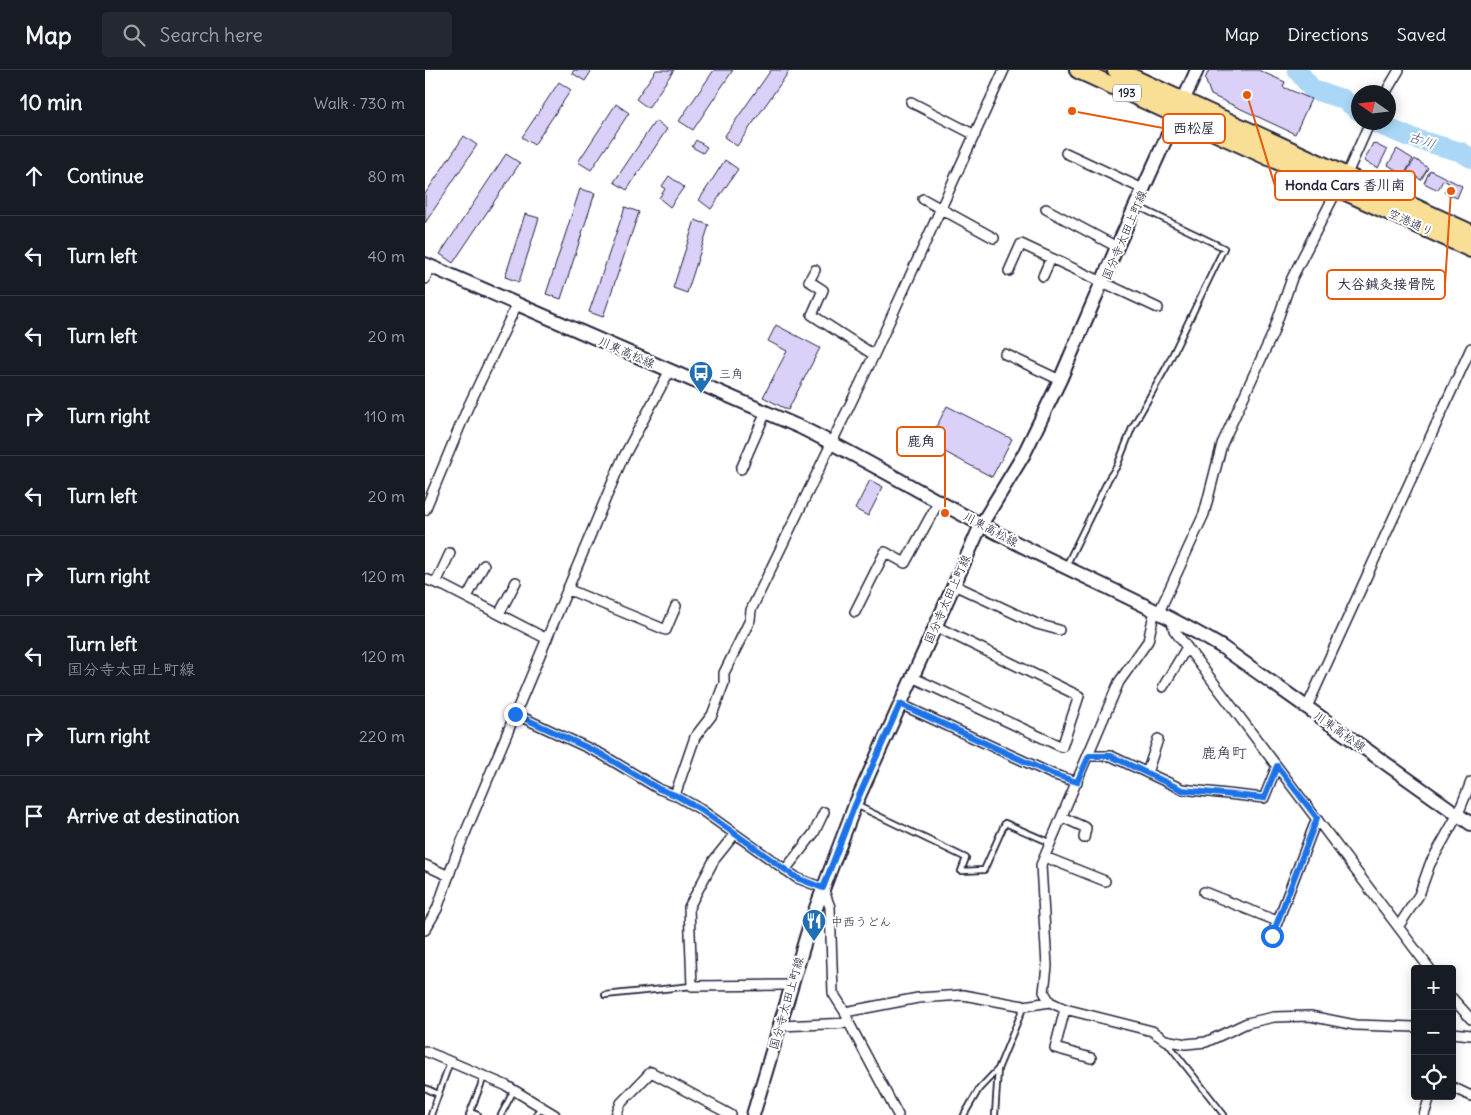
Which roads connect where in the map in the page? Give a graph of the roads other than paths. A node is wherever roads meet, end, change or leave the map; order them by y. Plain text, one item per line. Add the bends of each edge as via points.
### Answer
1 (1003, 70) edge
2 (1077, 70) edge
3 (1116, 70) edge
4 (1197, 70) edge
5 (1399, 70) edge
6 (1390, 85) edge
7 (911, 102) dead end
8 (1180, 108) junction
9 (1367, 130) edge
10 (975, 136) junction
11 (1066, 153) dead end
12 (1342, 182) junction
13 (1143, 189) junction
14 (923, 199) dead end
15 (1136, 206) junction
16 (940, 209) junction
17 (1046, 209) dead end
18 (1471, 233) edge
19 (994, 238) dead end
20 (1117, 247) junction
21 (1471, 249) edge
22 (1051, 258) junction
23 (427, 265) edge
24 (815, 270) dead end
25 (1009, 271) dead end
26 (1043, 276) dead end
27 (425, 279) edge
28 (1103, 282) junction
29 (517, 304) junction
30 (1158, 308) dead end
31 (1471, 348) edge
32 (1005, 354) dead end
33 (874, 355) junction
34 (669, 370) junction
35 (1060, 380) junction
36 (766, 412) junction
37 (833, 443) junction
38 (741, 469) dead end
39 (939, 501) junction
40 (425, 510) edge
41 (981, 525) junction
42 (451, 553) dead end
43 (484, 565) dead end
44 (1066, 567) junction
45 (425, 579) edge
46 (516, 582) dead end
47 (436, 583) junction
48 (954, 585) junction
49 (567, 589) junction
50 (467, 598) junction
51 (676, 606) dead end
52 (855, 612) dead end
53 (499, 614) junction
54 (1162, 614) junction
55 (935, 626) junction
56 (1059, 630) dead end
57 (547, 639) junction
58 (1187, 647) junction
59 (912, 677) junction
60 (1163, 687) dead end
61 (900, 704) junction
62 (1307, 707) junction
63 (515, 714) junction
64 (1158, 739) dead end
65 (1089, 756) junction
66 (1277, 766) junction
67 (1147, 773) junction
68 (1077, 782) junction
69 (1471, 782) edge
70 (675, 795) junction
71 (855, 805) junction
72 (824, 812) dead end
73 (1458, 814) junction
74 (1062, 817) junction
75 (1317, 818) junction
76 (1471, 824) edge
77 (734, 835) junction
78 (1084, 838) dead end
79 (1051, 843) junction
80 (1045, 857) junction
81 (425, 865) edge
82 (785, 870) junction
83 (449, 876) junction
84 (1105, 881) dead end
85 (823, 888) junction
86 (1204, 892) dead end
87 (1277, 921) junction
88 (1398, 927) junction
89 (425, 930) edge
90 (1272, 936) dead end
91 (1426, 965) edge
92 (792, 985) junction
93 (692, 986) junction
94 (605, 995) dead end
95 (1050, 1002) junction
96 (1456, 1002) edge
97 (1023, 1006) junction
98 (1065, 1009) junction
99 (845, 1012) junction
100 (1471, 1018) edge
101 (849, 1023) junction
102 (780, 1026) junction
103 (1411, 1028) edge
104 (1456, 1034) edge
105 (1471, 1036) edge
106 (1165, 1040) junction
107 (425, 1051) edge
108 (1091, 1058) dead end
109 (450, 1062) junction
110 (998, 1069) junction
111 (484, 1076) junction
112 (425, 1088) edge
113 (1456, 1089) edge
114 (514, 1090) junction
115 (438, 1094) junction
116 (1471, 1096) edge
117 (1429, 1100) edge
118 (541, 1106) junction
119 (470, 1113) edge
120 (431, 1115) edge
121 (478, 1115) edge
122 (501, 1115) edge
123 (536, 1115) edge
124 (555, 1115) edge
125 (616, 1115) edge
126 (731, 1115) edge
127 (753, 1115) edge
128 (898, 1115) edge
129 (964, 1115) edge
130 (995, 1115) edge
131 (1224, 1115) edge
132 (1424, 1115) edge

1 - 10 street
2 - 8 highway, 空港通り / 193
3 - 8 highway, 空港通り / 193
4 - 8 main road, 国分寺太田上町線
5 - 6 street
7 - 10 street
8 - 12 highway, 空港通り / 193
8 - 13 main road, 国分寺太田上町線
9 - 12 street
10 - 16 street
11 - 13 street
12 - 18 highway, 空港通り / 193
12 - 21 highway, 空港通り / 193
12 - 54 street via 1291,278 1273,333 1222,444 1204,514
13 - 15 main road, 国分寺太田上町線
14 - 16 street
15 - 20 main road, 国分寺太田上町線
15 - 44 lane via 1225,248 1167,366 1135,421 1117,466
16 - 19 street
16 - 33 street
17 - 20 street
20 - 28 main road, 国分寺太田上町線
22 - 25 street via 1021,244
22 - 26 street
22 - 28 street
23 - 27 street
23 - 29 main road, 川東高松線
24 - 33 street via 809,281 823,290 812,315
28 - 30 street
28 - 35 main road, 国分寺太田上町線
29 - 34 main road, 川東高松線
29 - 40 street via 468,407
31 - 62 street
32 - 35 street
33 - 37 street
34 - 36 main road, 川東高松線
34 - 49 street via 621,462
35 - 41 main road, 国分寺太田上町線 via 1024,454
36 - 37 main road, 川東高松線
36 - 38 street
37 - 39 main road, 川東高松線
37 - 70 street via 751,610 750,620 724,673 724,683 712,716 695,737
39 - 41 main road, 川東高松線
39 - 52 street via 905,563 885,552
41 - 44 main road, 川東高松線
41 - 48 main road, 国分寺太田上町線
42 - 47 street
43 - 50 street
44 - 54 main road, 川東高松線
45 - 47 street
46 - 53 street
47 - 50 street
48 - 55 main road, 国分寺太田上町線
48 - 56 street via 1037,624
49 - 51 street via 666,630
49 - 57 street
50 - 53 street
53 - 57 street
54 - 58 street
54 - 62 main road, 川東高松線 via 1222,647
54 - 65 street via 1148,641 1119,682
55 - 59 main road, 国分寺太田上町線
55 - 59 street via 1079,696 1062,747
57 - 63 street
58 - 60 street
58 - 66 street
59 - 61 main road, 国分寺太田上町線
61 - 68 street via 1052,774
61 - 71 main road, 国分寺太田上町線
62 - 73 main road, 川東高松線
63 - 70 street via 601,754 659,789
63 - 83 street
64 - 67 street
65 - 67 street via 1111,756
65 - 68 street
66 - 67 street via 1264,798 1182,790
66 - 75 street
68 - 74 street
69 - 73 street
70 - 77 street
71 - 79 lane via 965,858 961,871 984,870 1005,823
71 - 85 main road, 国分寺太田上町線
72 - 82 street via 814,833
73 - 76 main road, 川東高松線
73 - 88 street via 1430,864 1419,895
74 - 78 street via 1086,828
74 - 79 street
75 - 87 street
75 - 88 street
77 - 82 street
77 - 93 street via 714,860 689,907
79 - 80 street
80 - 84 street
80 - 95 street via 1040,878 1047,966 1044,992
81 - 83 street
82 - 85 street
83 - 89 street
85 - 92 main road, 国分寺太田上町線
85 - 99 street via 830,907 833,994
86 - 87 street
87 - 90 street
88 - 91 street
92 - 93 street
92 - 102 main road, 国分寺太田上町線
93 - 94 lane
95 - 97 street
95 - 98 street
96 - 100 street
97 - 99 street via 963,995 918,998
97 - 110 lane
98 - 106 street via 1152,1031
98 - 108 street via 1055,1048
99 - 101 street
101 - 102 street
101 - 128 street
102 - 127 main road, 国分寺太田上町線
103 - 106 street via 1355,1025 1311,1016 1274,1017 1247,1023 1207,1042 1187,1044
104 - 105 street
106 - 131 lane
107 - 109 street
109 - 111 street
109 - 115 lane
110 - 129 lane via 979,1089
110 - 130 lane
111 - 114 street
111 - 119 lane
112 - 115 lane
113 - 116 street
114 - 118 street
114 - 122 lane
115 - 120 lane
117 - 132 street
118 - 123 lane
118 - 124 street
119 - 121 lane
125 - 126 street via 621,1103 651,1072

